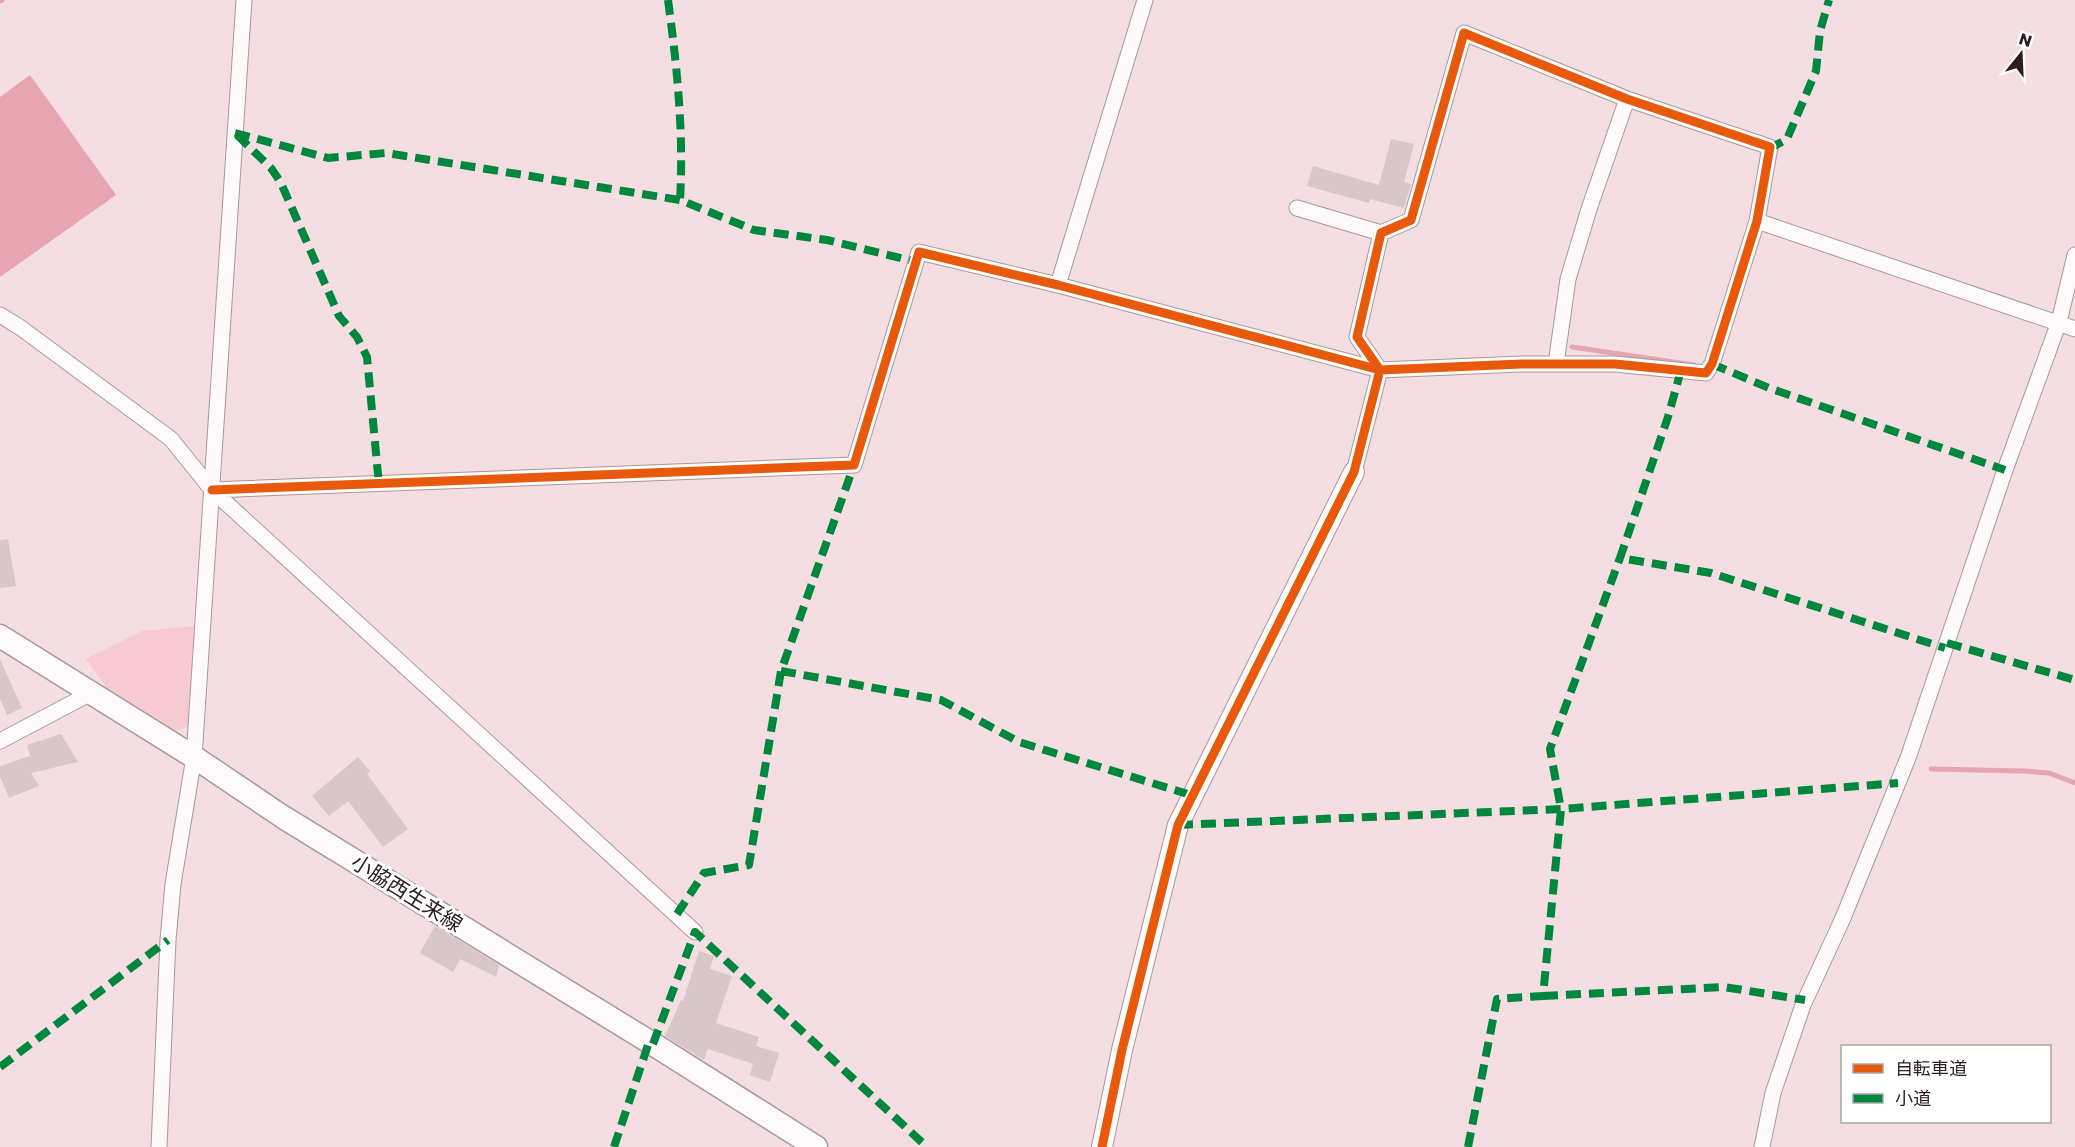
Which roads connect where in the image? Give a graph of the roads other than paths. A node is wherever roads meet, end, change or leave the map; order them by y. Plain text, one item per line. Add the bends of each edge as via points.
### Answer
1 (244, 0) edge
2 (1144, 0) edge
3 (1627, 99) junction
4 (1297, 208) dead end
5 (1757, 221) junction
6 (1381, 233) junction
7 (2075, 255) edge
8 (1058, 285) junction
9 (0, 315) edge
10 (2059, 322) junction
11 (2075, 329) edge
12 (1556, 364) junction
13 (1380, 370) junction
14 (1354, 471) joint
15 (212, 490) junction
16 (0, 636) edge
17 (91, 693) junction
18 (0, 741) edge
19 (194, 757) junction
20 (695, 932) dead end
21 (159, 1147) edge
22 (816, 1147) edge
23 (1102, 1147) edge
24 (1762, 1147) edge

1 - 15 street
2 - 8 street
3 - 5 street via 1770,147
3 - 6 street via 1464,33 1411,220
3 - 12 street via 1568,279
4 - 6 street
5 - 10 street
5 - 12 street via 1712,364 1706,372 1615,364
6 - 13 street via 1357,337
7 - 10 street
8 - 13 street
8 - 15 street via 919,252 854,465
9 - 15 street via 171,439
10 - 11 street
10 - 24 street via 1908,758 1803,1005 1773,1093
12 - 13 street
13 - 14 street
14 - 23 street via 1178,825
15 - 19 street
15 - 20 street
16 - 17 main road, 小脇西生来線
17 - 18 street
17 - 19 main road, 小脇西生来線
19 - 21 street via 173,884
19 - 22 main road, 小脇西生来線 via 283,817

